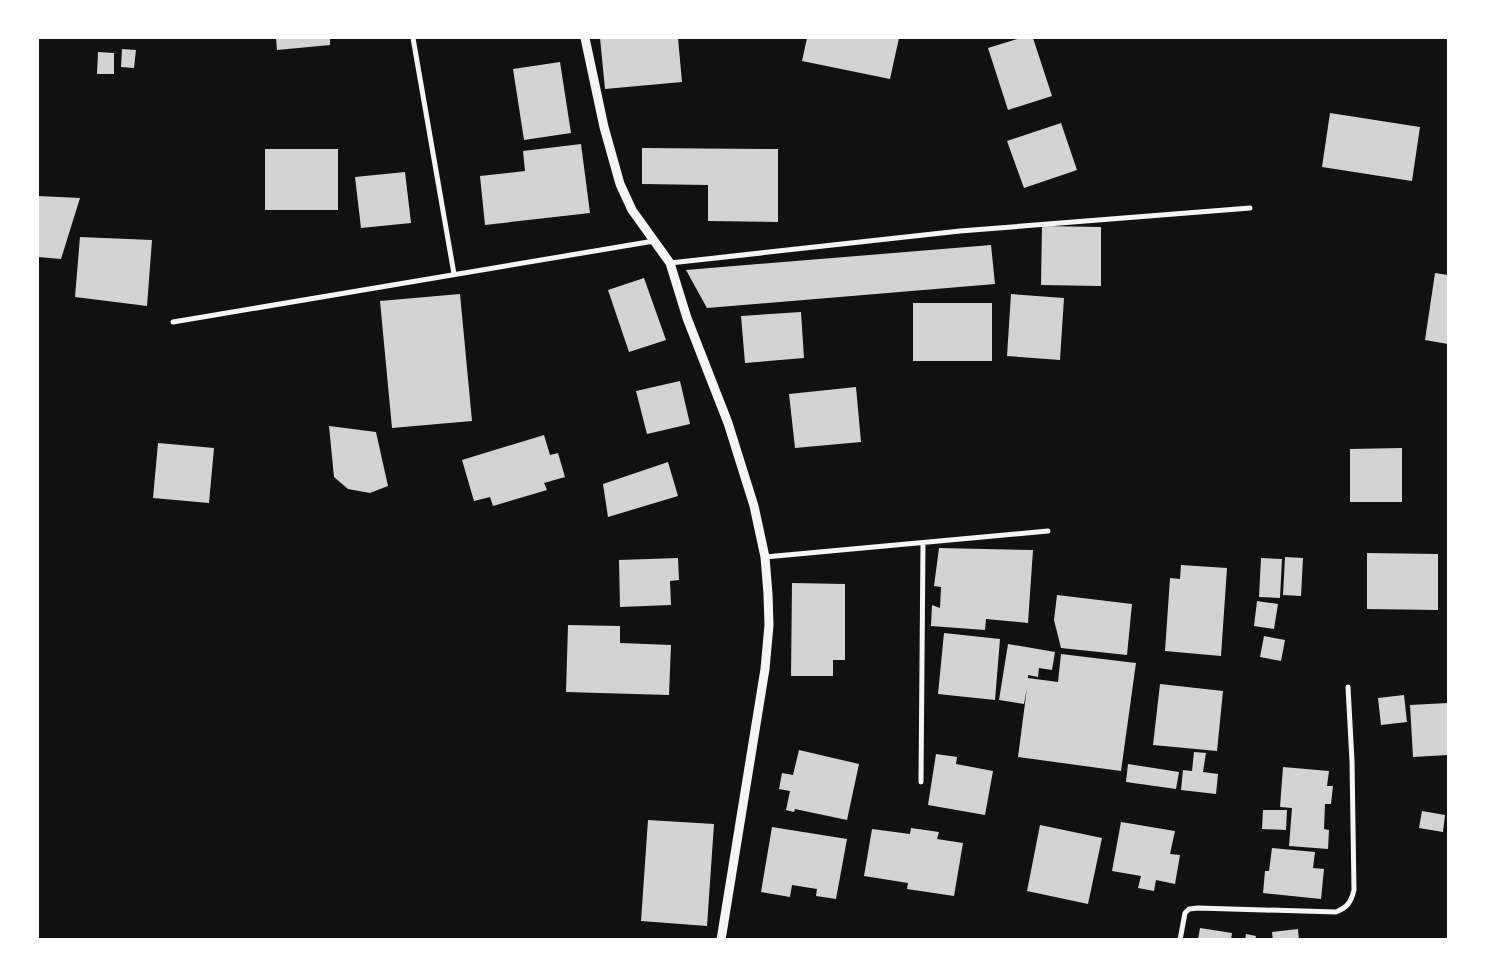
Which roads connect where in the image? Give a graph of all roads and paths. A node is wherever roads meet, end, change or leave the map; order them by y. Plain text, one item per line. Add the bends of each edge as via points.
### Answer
1 (413, 38) edge
2 (585, 38) edge
3 (1250, 208) dead end
4 (655, 241) junction
5 (670, 264) junction
6 (454, 274) junction
7 (173, 322) dead end
8 (1048, 531) dead end
9 (923, 542) junction
10 (765, 557) junction
11 (1348, 687) dead end
12 (921, 782) dead end
13 (721, 940) edge
14 (1180, 940) edge

1 - 6 street
2 - 4 street via 604,128 620,184 632,210
3 - 5 street via 960,231
4 - 5 street
4 - 6 street
5 - 10 street via 687,318 728,423 754,506
6 - 7 street
8 - 9 street
9 - 10 street
9 - 12 street
10 - 13 street via 769,625 765,669
11 - 14 street via 1354,890 1351,902 1336,912 1189,909 1185,913

